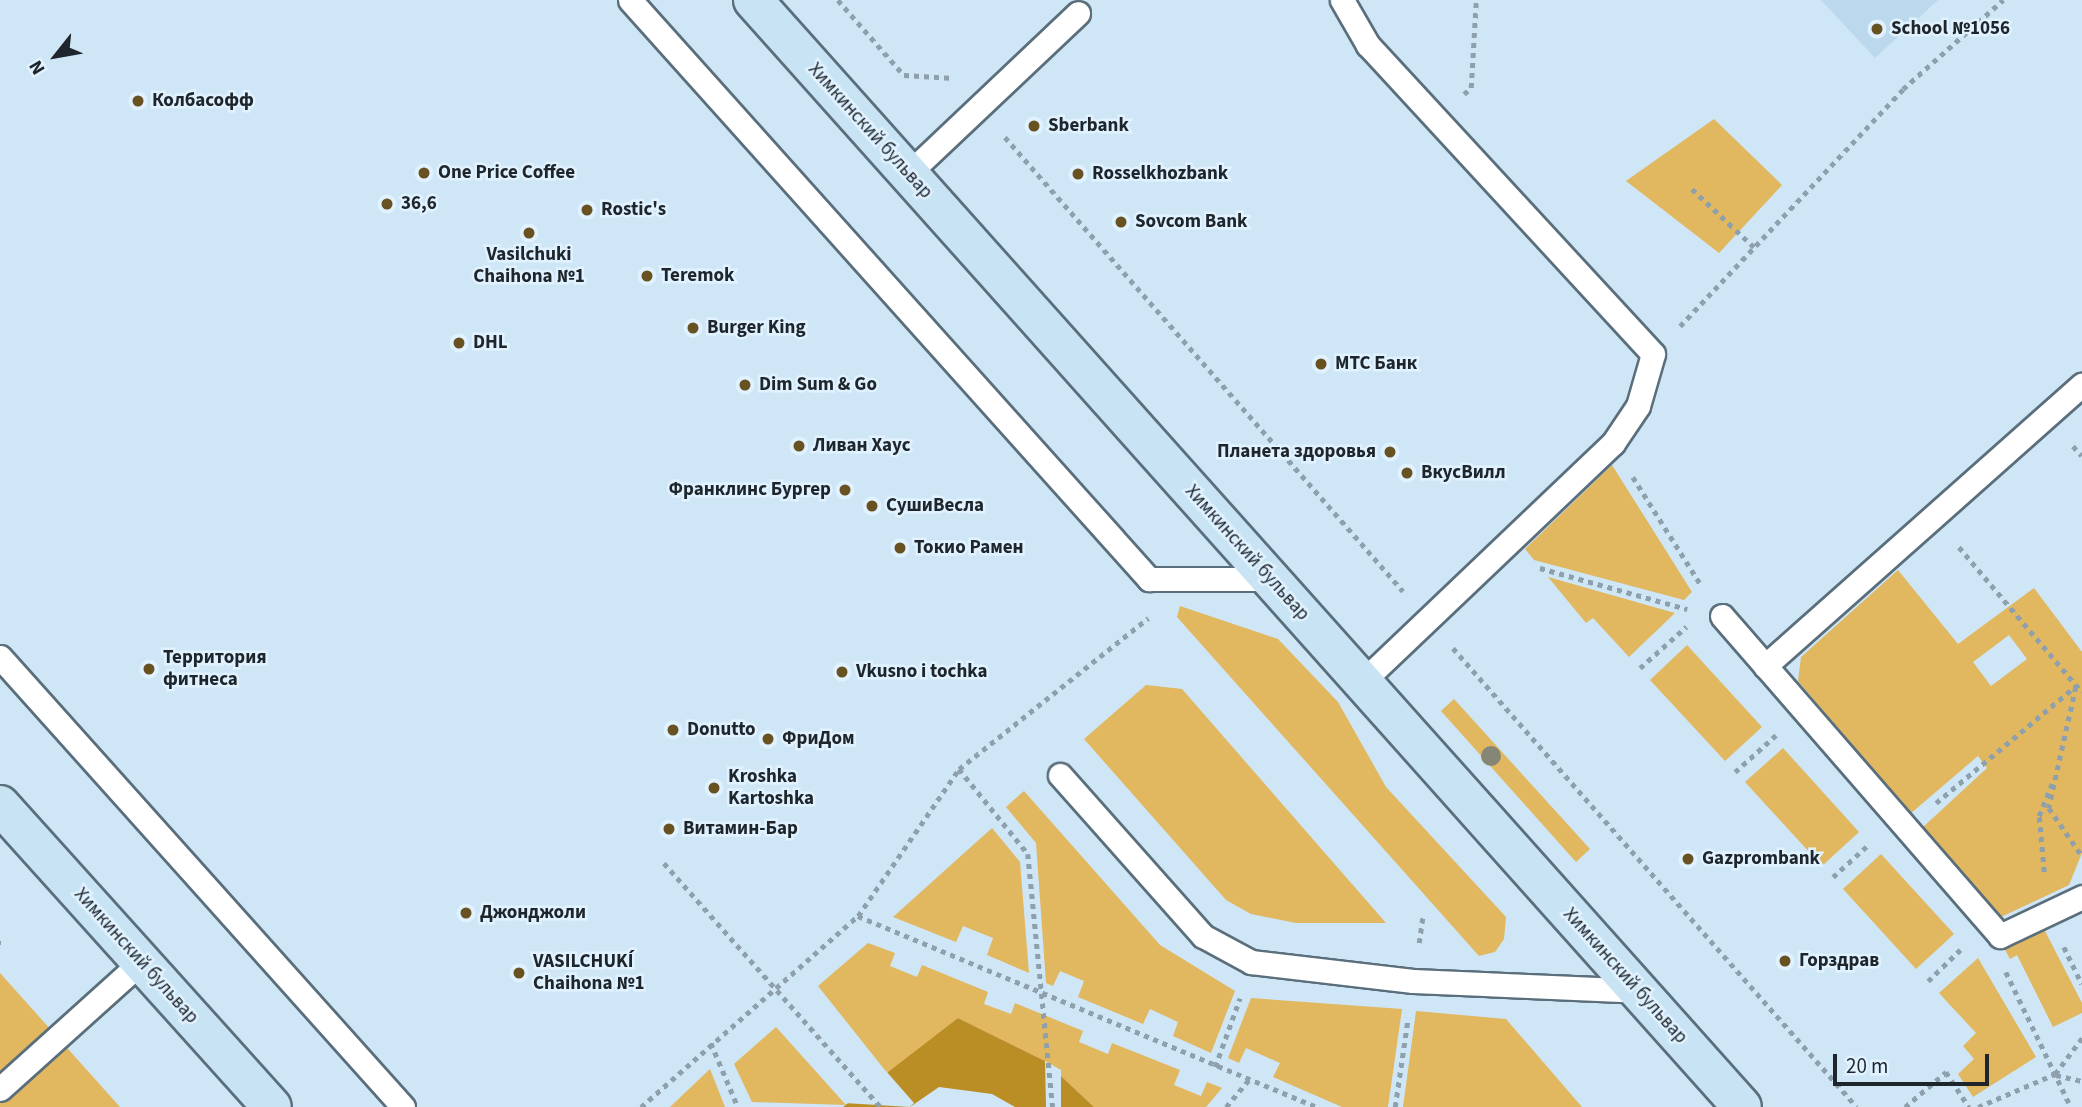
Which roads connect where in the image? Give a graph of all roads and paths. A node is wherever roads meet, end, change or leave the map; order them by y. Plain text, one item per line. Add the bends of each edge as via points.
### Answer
1 (630, 0) edge
2 (753, 0) edge
3 (838, 0) edge
4 (1342, 0) edge
5 (1476, 0) edge
6 (2003, 0) edge
7 (1078, 13) dead end
8 (979, 107) junction
9 (1437, 120) junction
10 (908, 174) junction
11 (1692, 189) dead end
12 (1754, 247) junction
13 (1653, 355) junction
14 (2082, 385) edge
15 (1613, 443) junction
16 (1937, 519) junction
17 (1495, 555) junction
18 (1271, 579) junction
19 (1159, 608) dead end
20 (1712, 615) junction
21 (1428, 619) junction
22 (0, 657) edge
23 (1765, 666) junction
24 (1640, 668) dead end
25 (1362, 681) junction
26 (2077, 686) junction
27 (2082, 692) edge
28 (1803, 709) junction
29 (959, 769) junction
30 (1735, 772) dead end
31 (1060, 775) dead end
32 (2052, 784) junction
33 (0, 805) edge
34 (1902, 824) junction
35 (2082, 856) edge
36 (664, 863) dead end
37 (1833, 877) dead end
38 (2082, 897) edge
39 (2048, 913) junction
40 (1423, 915) dead end
41 (858, 916) junction
42 (2000, 936) junction
43 (1418, 951) dead end
44 (141, 962) junction
45 (775, 987) junction
46 (1638, 991) junction
47 (1242, 992) dead end
48 (1040, 996) junction
49 (1409, 1010) dead end
50 (2082, 1038) edge
51 (711, 1043) junction
52 (1215, 1067) junction
53 (2055, 1074) junction
54 (1250, 1080) junction
55 (2082, 1081) edge
56 (0, 1089) edge
57 (644, 1105) edge
58 (272, 1107) edge
59 (402, 1107) edge
60 (738, 1107) edge
61 (881, 1107) edge
62 (1053, 1107) edge
63 (1226, 1107) edge
64 (1316, 1107) edge
65 (1395, 1107) edge
66 (1742, 1107) edge
67 (1857, 1107) edge
68 (1905, 1107) edge
69 (1969, 1107) edge
70 (1978, 1107) edge
71 (2071, 1107) edge

1 - 18 lane via 1149,579
2 - 10 main road, Химкинский бульвар
3 - 8 path via 904,75 952,77
4 - 9 lane via 1368,45
5 - 9 path via 1471,88
6 - 12 path via 1903,89
7 - 8 lane
8 - 10 lane
8 - 21 path
9 - 13 lane
10 - 18 main road, Химкинский бульвар
11 - 12 path
12 - 13 path
13 - 15 lane via 1638,406
14 - 16 lane
15 - 17 lane
15 - 20 path
16 - 23 lane
16 - 26 path
17 - 20 path
17 - 21 lane
18 - 25 main road, Химкинский бульвар
19 - 29 path
20 - 23 lane
20 - 24 path
21 - 25 lane
21 - 67 path
22 - 59 lane
23 - 28 lane
25 - 46 main road, Химкинский бульвар
26 - 27 path
26 - 32 path
26 - 34 path
28 - 30 path
28 - 34 lane
29 - 41 path
29 - 48 path via 1028,854
31 - 46 lane via 1203,936 1251,962 1413,981
32 - 35 path via 2049,808
32 - 39 path via 2039,816
33 - 44 main road, Химкинский бульвар
34 - 37 path
34 - 42 lane
36 - 45 path
38 - 39 lane
39 - 42 lane
40 - 43 path
41 - 45 path
41 - 48 path
42 - 53 path via 1995,950
44 - 56 lane
44 - 58 main road, Химкинский бульвар
45 - 51 path
45 - 61 path
46 - 66 main road, Химкинский бульвар
47 - 52 path
48 - 52 path
48 - 62 path
49 - 65 path
50 - 53 path
51 - 57 path
51 - 60 path
52 - 54 path
53 - 55 path
53 - 70 path
53 - 71 path
54 - 63 path
54 - 64 path
68 - 69 path via 1946,1072

